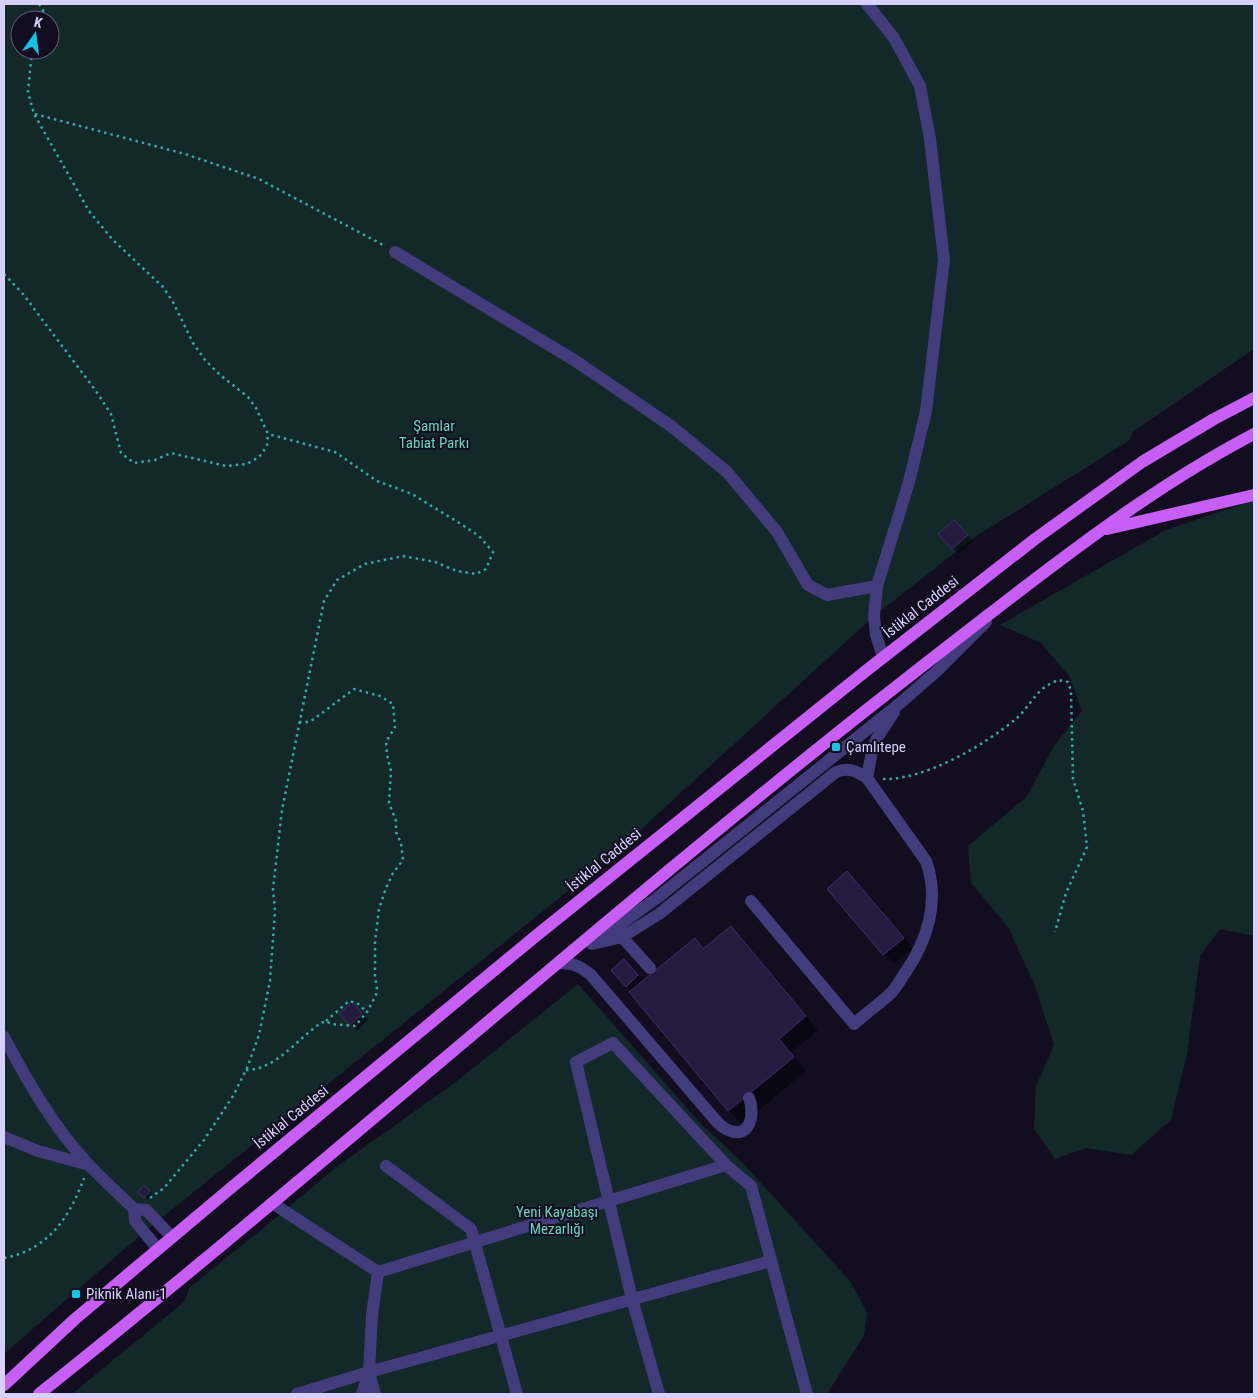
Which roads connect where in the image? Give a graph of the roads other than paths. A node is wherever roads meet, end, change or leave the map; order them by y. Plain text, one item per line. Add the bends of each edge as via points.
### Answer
1 (868, 4) edge
2 (395, 252) road end
3 (1254, 398) edge
4 (1254, 434) edge
5 (1254, 495) edge
6 (1100, 531) junction
7 (877, 586) junction
8 (1006, 602) junction
9 (883, 657) junction
10 (899, 704) junction
11 (866, 778) junction
12 (751, 901) dead end
13 (622, 937) junction
14 (592, 944) junction
15 (559, 963) junction
16 (650, 968) dead end
17 (4, 1037) edge
18 (748, 1098) dead end
19 (4, 1137) edge
20 (89, 1165) junction
21 (726, 1165) junction
22 (386, 1166) dead end
23 (609, 1201) junction
24 (272, 1203) junction
25 (134, 1209) junction
26 (172, 1237) junction
27 (475, 1242) junction
28 (158, 1249) junction
29 (772, 1261) junction
30 (378, 1272) junction
31 (632, 1299) junction
32 (501, 1336) junction
33 (369, 1372) junction
34 (4, 1385) edge
35 (39, 1394) edge
36 (297, 1394) edge
37 (362, 1394) edge
38 (375, 1394) edge
39 (517, 1394) edge
40 (659, 1394) edge
41 (807, 1394) edge

1 - 7 street via 894,38 920,86 930,139 944,260 926,411 910,482
2 - 7 street via 574,360 671,426 727,472 777,532 808,585 826,595
3 - 9 main road, İstiklal Caddesi via 1142,462 1035,539
4 - 6 main road via 1154,492
5 - 6 main road
6 - 8 main road
7 - 9 street via 874,616
8 - 10 street
8 - 15 main road via 703,840
9 - 26 main road, İstiklal Caddesi via 537,935
10 - 11 street via 877,738
10 - 14 street via 657,898
11 - 12 street via 926,861 930,873 931,914 926,935 893,991 854,1024
11 - 13 street via 853,770 836,772 659,914
13 - 14 street
13 - 16 street
14 - 15 street
15 - 18 street via 580,966 591,975 718,1123 728,1130 743,1130 752,1118
15 - 24 main road
17 - 20 street via 41,1102
19 - 20 street via 38,1151
20 - 25 street
21 - 23 street
21 - 23 street via 613,1043 576,1062
21 - 29 street via 751,1186
22 - 27 street via 471,1229
23 - 27 street
23 - 31 street
24 - 30 street
24 - 35 main road
25 - 26 street via 146,1210
25 - 28 street via 135,1221
26 - 28 main road, İstiklal Caddesi
27 - 30 street
27 - 32 street
28 - 34 main road, İstiklal Caddesi
29 - 31 street
29 - 41 street
30 - 33 street
31 - 32 street
31 - 40 street
32 - 33 street
32 - 39 street
33 - 36 street
33 - 37 street
33 - 38 street

